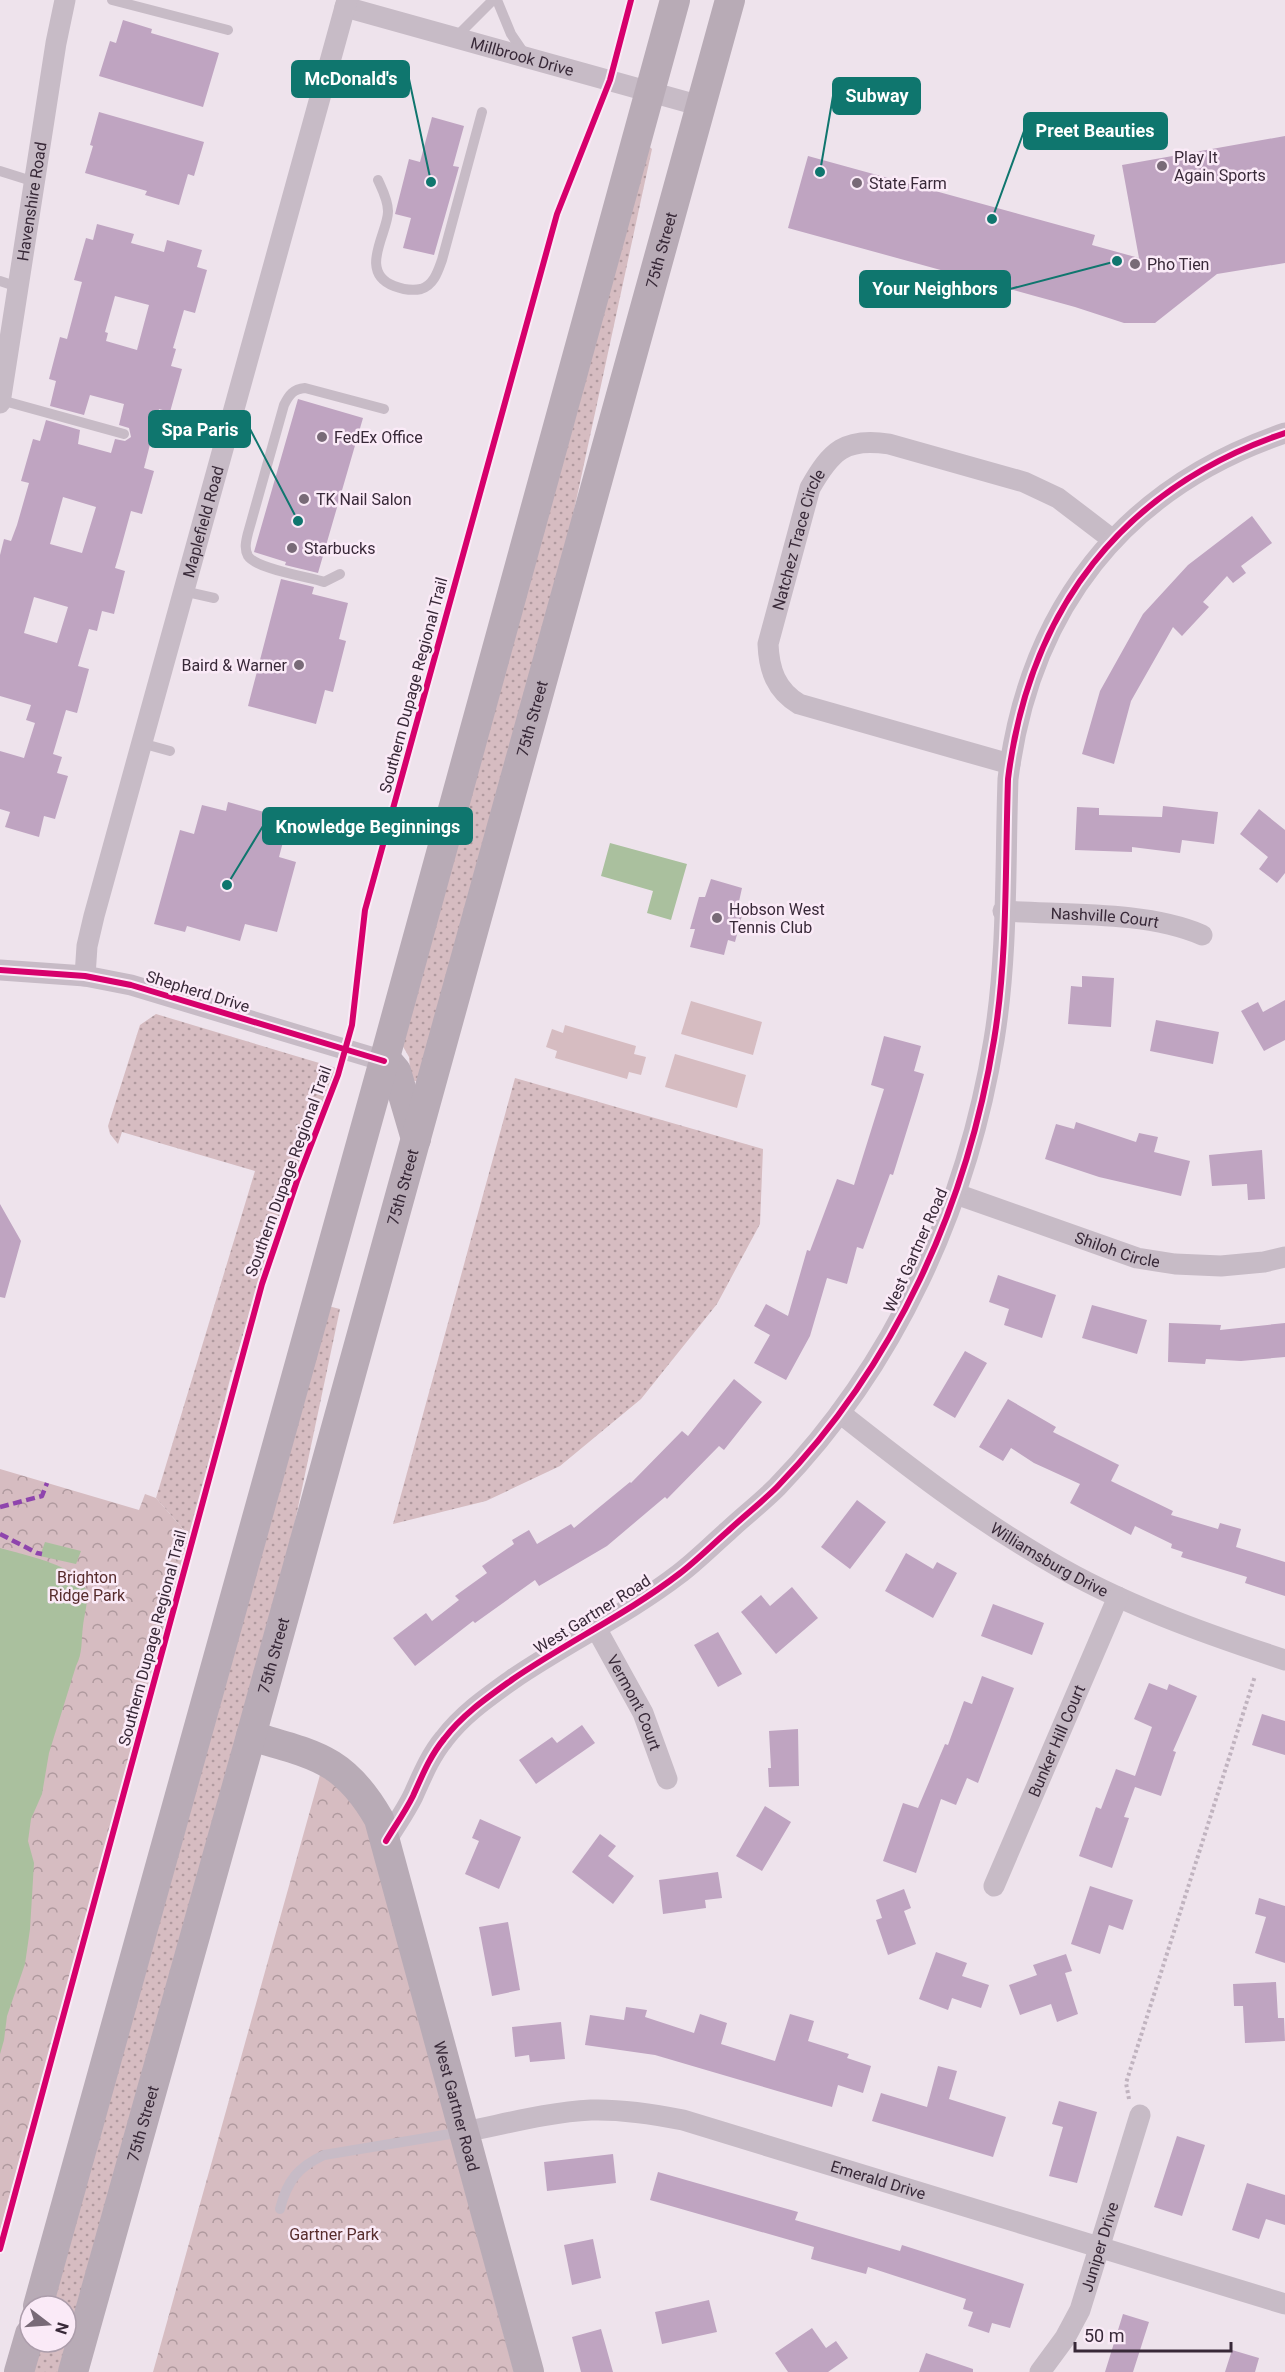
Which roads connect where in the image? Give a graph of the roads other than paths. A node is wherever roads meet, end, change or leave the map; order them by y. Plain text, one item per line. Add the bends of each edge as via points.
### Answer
1 (65, 0) edge
2 (112, 0) edge
3 (495, 0) edge
4 (675, 0) edge
5 (730, 0) edge
6 (346, 3) edge
7 (228, 30) dead end
8 (456, 36) junction
9 (526, 56) junction
10 (649, 91) junction
11 (701, 106) junction
12 (482, 112) dead end
13 (0, 171) edge
14 (378, 180) dead end
15 (35, 182) junction
16 (9, 284) edge
17 (0, 402) edge
18 (384, 409) dead end
19 (1285, 433) edge
20 (124, 434) dead end
21 (1113, 540) junction
22 (340, 574) dead end
23 (183, 591) junction
24 (214, 598) dead end
25 (141, 743) junction
26 (170, 751) dead end
27 (1010, 764) junction
28 (1003, 912) junction
29 (1202, 935) dead end
30 (0, 970) edge
31 (85, 976) junction
32 (384, 1061) junction
33 (416, 1139) junction
34 (956, 1194) junction
35 (1285, 1257) edge
36 (840, 1413) junction
37 (1118, 1597) junction
38 (596, 1628) junction
39 (1285, 1659) edge
40 (251, 1736) junction
41 (667, 1779) dead end
42 (386, 1841) junction
43 (994, 1886) dead end
44 (1136, 2110) road end
45 (464, 2132) junction
46 (280, 2209) dead end
47 (1099, 2247) junction
48 (41, 2294) edge
49 (1285, 2304) edge
50 (24, 2354) edge
51 (19, 2372) edge
52 (73, 2372) edge
53 (529, 2372) edge
54 (1040, 2372) edge

1 - 15 street, Havenshire Road
2 - 7 lane
3 - 8 lane
3 - 9 lane
4 - 10 main road
5 - 11 main road, 75th Street
6 - 8 street, Millbrook Drive
6 - 23 street, Maplefield Road
8 - 9 street, Millbrook Drive
9 - 10 street, Millbrook Drive
10 - 11 street, Millbrook Drive
10 - 32 main road
11 - 33 main road, 75th Street
12 - 14 lane via 442,260 427,287 407,289 387,283 381,276 377,253 389,212
13 - 15 lane
15 - 16 street, Havenshire Road
16 - 17 street, Havenshire Road
17 - 20 lane
18 - 22 lane via 305,388 290,394 248,533 247,554 264,566 324,582
19 - 21 street, West Gartner Road via 1209,465 1136,517
21 - 27 street, West Gartner Road via 1070,595 1039,652 1018,718
21 - 27 street, Natchez Trace Circle via 1058,498 1024,482 889,444 854,442 838,450 823,465 810,488 768,644 779,688 799,704
23 - 24 lane
23 - 25 street, Maplefield Road
25 - 26 lane
25 - 31 street, Maplefield Road via 94,916
27 - 28 street, West Gartner Road
28 - 29 street, Nashville Court via 1145,919
28 - 34 street, West Gartner Road via 994,1038 978,1120
30 - 31 street, Shepherd Drive
31 - 32 street, Shepherd Drive via 131,985
32 - 33 main road via 396,1071
32 - 48 main road
33 - 40 main road, 75th Street
34 - 35 street, Shiloh Circle via 1137,1258 1221,1266
34 - 36 street, West Gartner Road via 942,1233 905,1309
36 - 37 street, Williamsburg Drive via 989,1525 1048,1562
36 - 38 street, West Gartner Road via 776,1488 682,1572
37 - 39 street, Williamsburg Drive via 1218,1638
37 - 43 street, Bunker Hill Court
38 - 41 street, Vermont Court via 642,1713
38 - 42 street, West Gartner Road via 522,1673 461,1720 430,1759
40 - 42 main road, West Gartner Road via 312,1755 344,1773 367,1799
40 - 52 main road, 75th Street
42 - 45 main road, West Gartner Road
44 - 47 street, Juniper Drive
45 - 46 lane via 324,2156 307,2163 284,2191
45 - 47 street, Emerald Drive via 592,2110 656,2115 715,2129
45 - 53 main road, West Gartner Road
47 - 49 street, Emerald Drive
47 - 54 street, Juniper Drive via 1080,2310
50 - 51 main road

